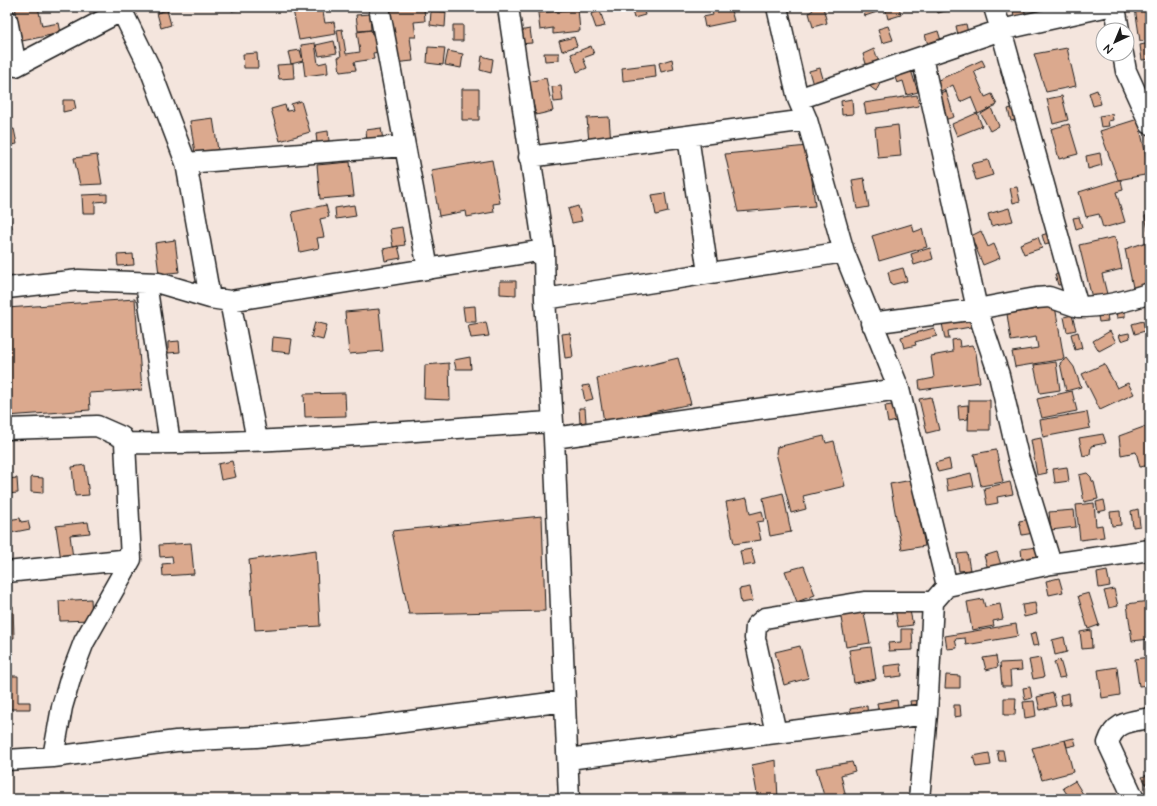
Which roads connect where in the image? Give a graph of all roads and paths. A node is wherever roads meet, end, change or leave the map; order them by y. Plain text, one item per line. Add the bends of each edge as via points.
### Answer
1 (378, 7) edge
2 (508, 7) edge
3 (777, 7) edge
4 (994, 7) edge
5 (1104, 7) edge
6 (1115, 7) edge
7 (120, 9) edge
8 (7, 20) edge
9 (1118, 22) edge
10 (1001, 30) junction
11 (922, 57) junction
12 (1124, 62) edge
13 (12, 67) edge
14 (798, 99) junction
15 (807, 120) junction
16 (1150, 124) edge
17 (688, 136) junction
18 (404, 146) junction
19 (529, 157) junction
20 (186, 163) junction
21 (544, 250) junction
22 (844, 252) junction
23 (428, 269) junction
24 (708, 273) junction
25 (146, 283) junction
26 (7, 288) edge
27 (1150, 293) edge
28 (210, 298) junction
29 (545, 299) junction
30 (230, 301) junction
31 (1078, 307) junction
32 (977, 309) junction
33 (871, 322) junction
34 (899, 389) junction
35 (7, 428) edge
36 (554, 430) junction
37 (257, 440) junction
38 (126, 443) junction
39 (170, 443) junction
40 (1150, 550) edge
41 (131, 559) junction
42 (1051, 564) junction
43 (7, 572) edge
44 (947, 586) junction
45 (933, 602) junction
46 (565, 701) junction
47 (927, 714) junction
48 (1150, 718) edge
49 (776, 733) junction
50 (52, 758) junction
51 (568, 759) junction
52 (7, 760) edge
53 (569, 799) edge
54 (919, 799) edge
55 (1134, 799) edge

1 - 18 street
2 - 19 street
3 - 14 street
4 - 10 street
5 - 10 street
6 - 9 street
7 - 13 street
7 - 20 street via 149,66
8 - 13 street
10 - 11 street
10 - 31 street
11 - 14 street
11 - 32 street
12 - 16 street
14 - 15 street
15 - 17 street
15 - 22 street
17 - 19 street
17 - 24 street
18 - 20 street
18 - 23 street
19 - 21 street
20 - 28 street
21 - 23 street
21 - 29 street
22 - 24 street
22 - 33 street
23 - 30 street
24 - 29 street
25 - 26 street via 79,280
25 - 28 street via 159,283
25 - 39 street
27 - 31 street via 1131,300
28 - 30 street
29 - 36 street
30 - 37 street
31 - 32 street via 1049,298 1036,298
32 - 33 street
32 - 42 street via 999,375 1018,457
33 - 34 street
34 - 36 street
34 - 44 street
35 - 38 street via 97,426 122,437
36 - 37 street
36 - 46 street
37 - 39 street
38 - 39 street
38 - 41 street
40 - 42 street
41 - 43 street
41 - 50 street via 84,642 76,662 62,707
42 - 44 street
44 - 45 street
45 - 47 street
45 - 49 street via 864,602 764,618 756,626 755,638
46 - 50 street via 365,727 176,741
46 - 51 street
47 - 49 street
47 - 54 street
48 - 55 street via 1123,724 1114,729 1108,743
49 - 51 street
50 - 52 street
51 - 53 street

